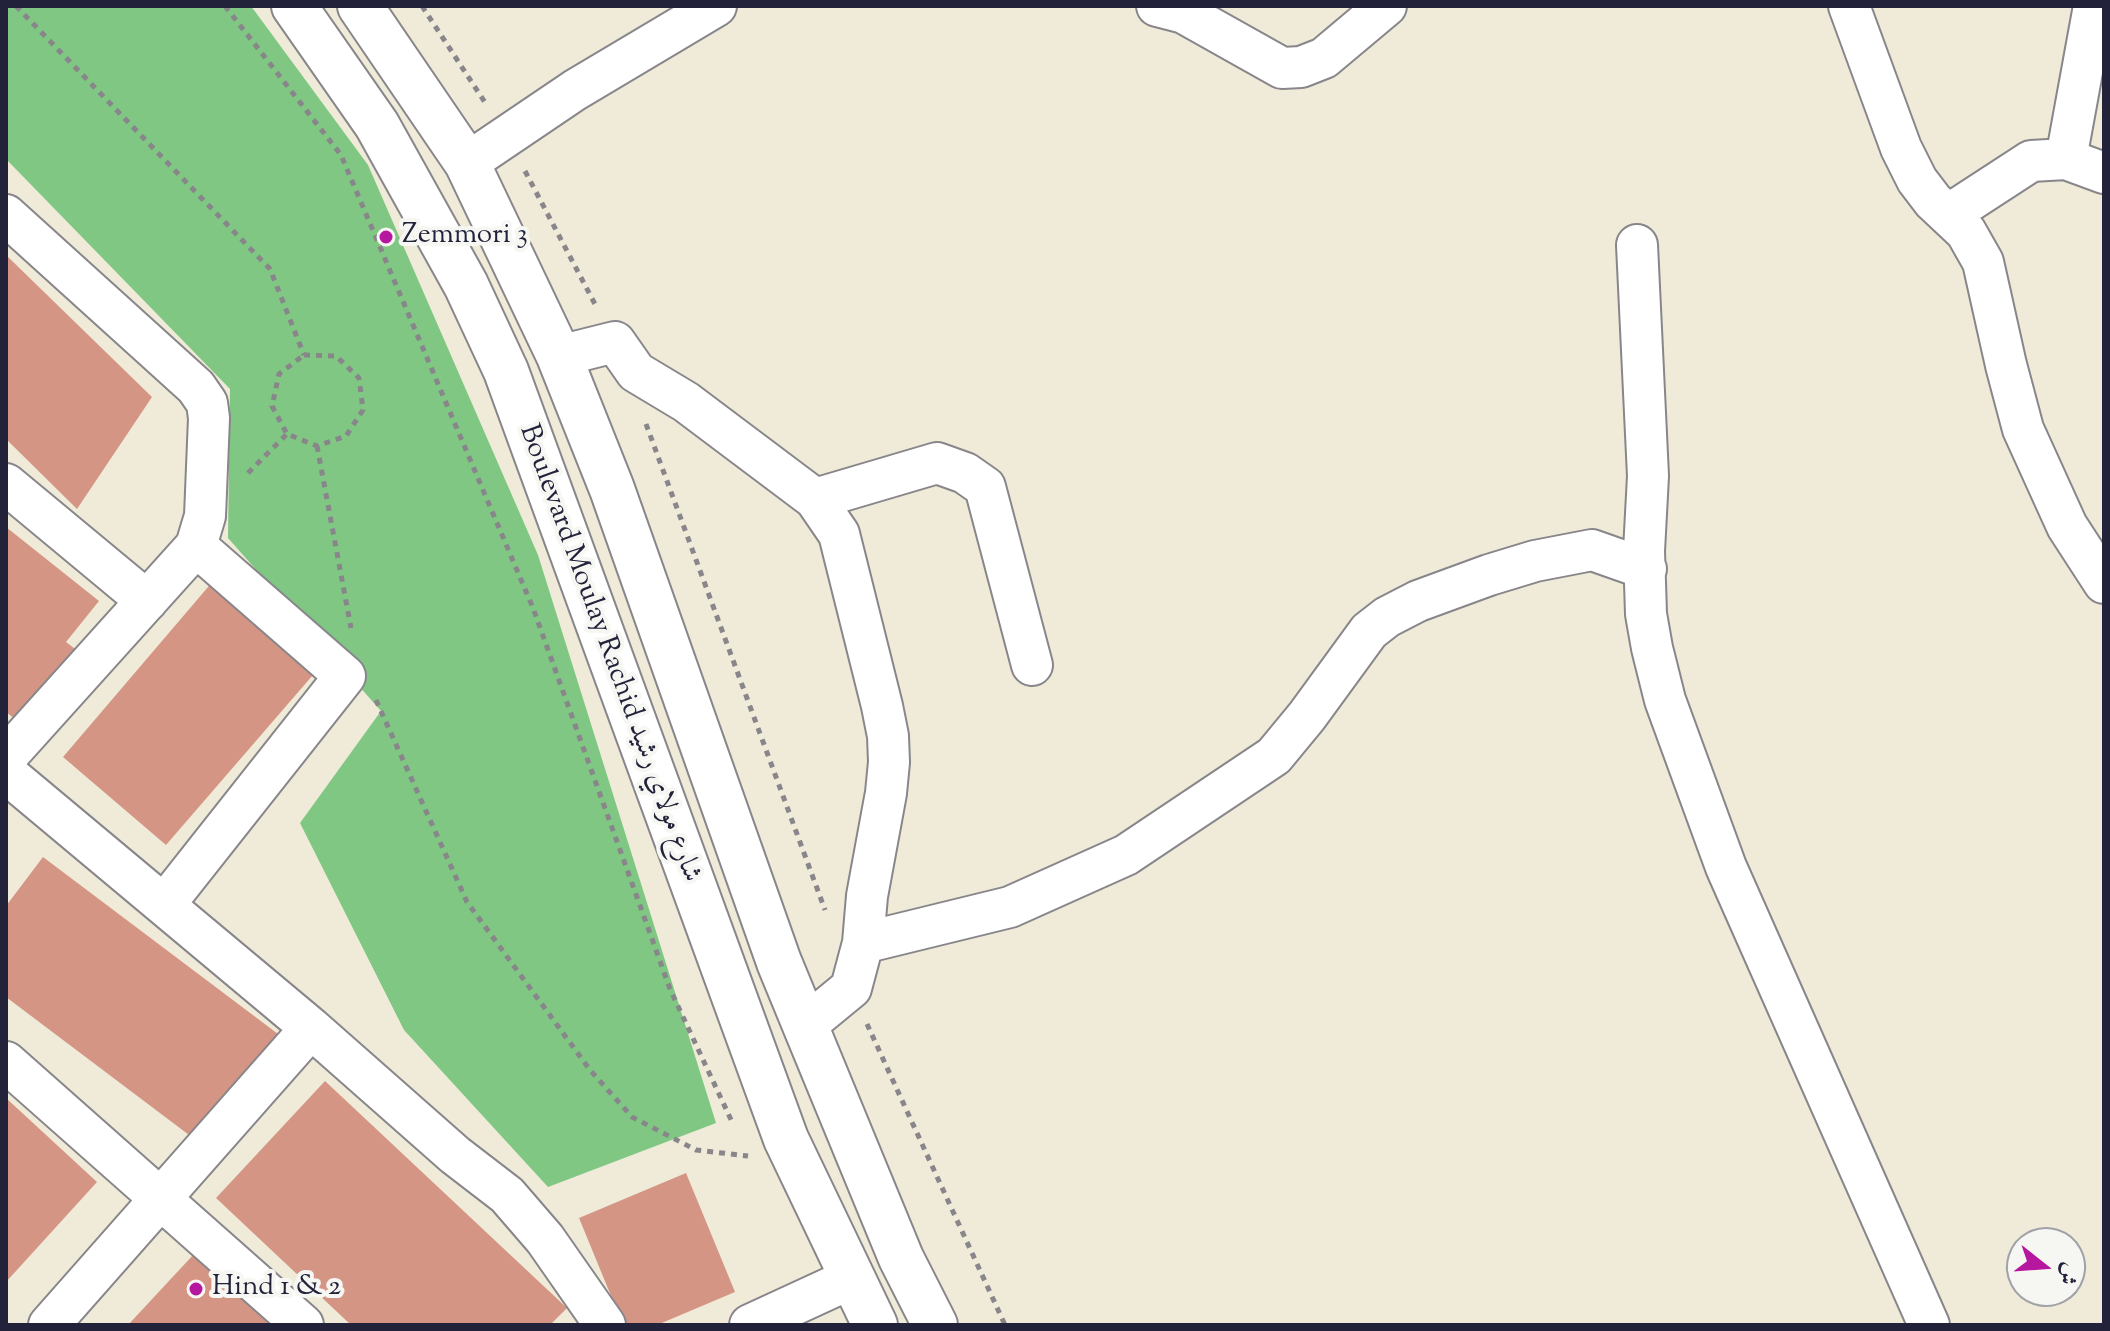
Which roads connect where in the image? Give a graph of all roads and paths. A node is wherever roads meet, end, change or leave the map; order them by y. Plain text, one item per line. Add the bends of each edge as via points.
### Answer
1 (16, 6) edge
2 (225, 6) edge
3 (294, 6) edge
4 (422, 6) edge
5 (716, 6) edge
6 (1157, 6) edge
7 (1386, 6) edge
8 (1849, 6) edge
9 (2094, 6) edge
10 (371, 10) edge
11 (507, 136) junction
12 (2066, 159) junction
13 (467, 163) junction
14 (2104, 173) edge
15 (6, 215) edge
16 (1948, 215) junction
17 (1637, 245) dead end
18 (615, 342) junction
19 (304, 355) junction
20 (559, 356) junction
21 (642, 415) dead end
22 (317, 446) junction
23 (6, 484) edge
24 (815, 499) junction
25 (196, 546) junction
26 (1646, 569) junction
27 (2104, 583) edge
28 (147, 601) junction
29 (1032, 665) dead end
30 (351, 668) junction
31 (6, 757) edge
32 (6, 773) edge
33 (164, 905) junction
34 (826, 913) dead end
35 (863, 943) junction
36 (851, 988) junction
37 (806, 1025) junction
38 (311, 1028) junction
39 (6, 1062) edge
40 (735, 1128) dead end
41 (742, 1142) dead end
42 (159, 1199) junction
43 (852, 1278) junction
44 (49, 1325) edge
45 (303, 1325) edge
46 (605, 1325) edge
47 (750, 1325) edge
48 (875, 1325) edge
49 (935, 1325) edge
50 (1005, 1325) edge
51 (1929, 1325) edge

1 - 19 path via 270,269
2 - 40 path via 341,155 533,608 670,989
3 - 43 main road, Boulevard Moulay Rachid شارع مولاي رشيد via 385,138 466,285 506,371 780,1124
4 - 11 path
5 - 11 street
6 - 7 street via 1184,13 1282,68 1324,58
8 - 16 street via 1901,148 1917,180
9 - 12 street
10 - 13 main road, Boulevard Moulay Rachid شارع مولاي رشيد
11 - 13 street
11 - 18 path
12 - 14 street
12 - 16 street via 2031,161
13 - 20 main road, Boulevard Moulay Rachid شارع مولاي رشيد
15 - 25 street via 196,387 207,403 205,516
16 - 27 street via 1966,232 1983,262 2023,429 2067,526
17 - 26 street via 1648,476
18 - 20 street
18 - 24 street via 636,372 686,402
19 - 22 path via 279,374 272,406 287,434
19 - 22 path via 336,356 359,378 363,410 346,436
20 - 37 main road, Boulevard Moulay Rachid شارع مولاي رشيد
21 - 34 path
22 - 30 path
23 - 28 street
24 - 29 street via 937,463 985,487
24 - 35 street via 839,534 888,736 886,793
25 - 28 street
25 - 30 street
26 - 35 street via 1592,550 1535,561 1418,601 1369,631 1274,756 1126,855 1010,907
26 - 51 street via 1646,614 1665,700 1726,867
28 - 31 street
30 - 33 street
30 - 41 path via 467,902 590,1070 632,1117 696,1150 748,1156
32 - 33 street
33 - 38 street
35 - 36 street
36 - 37 street
36 - 50 path
37 - 49 main road, Boulevard Moulay Rachid شارع مولاي رشيد via 901,1258
38 - 42 street
38 - 46 street via 507,1195
39 - 42 street
42 - 44 street
42 - 45 street
43 - 47 street
43 - 48 main road, Boulevard Moulay Rachid شارع مولاي رشيد

